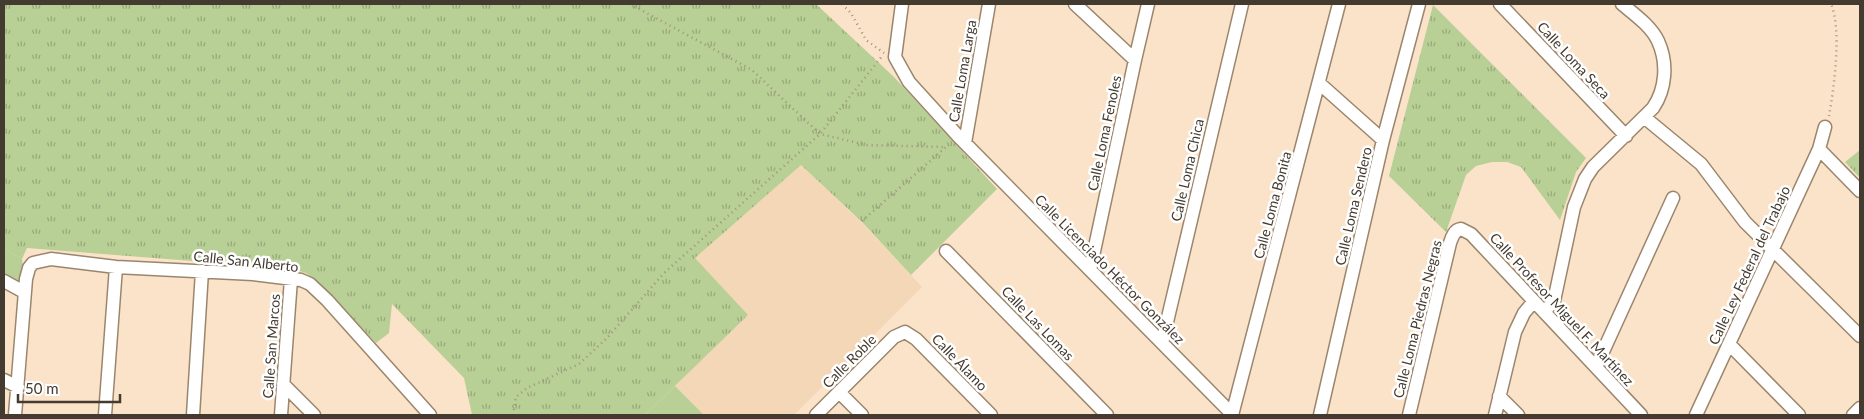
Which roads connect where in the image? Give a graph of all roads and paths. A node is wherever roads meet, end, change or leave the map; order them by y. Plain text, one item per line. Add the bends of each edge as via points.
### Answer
1 (630, 4) edge
2 (842, 4) edge
3 (902, 4) edge
4 (989, 4) edge
5 (1075, 4) edge
6 (1148, 4) edge
7 (1242, 4) edge
8 (1339, 4) edge
9 (1419, 4) edge
10 (1500, 4) edge
11 (1622, 4) edge
12 (1832, 4) edge
13 (890, 56) junction
14 (1134, 60) junction
15 (1319, 83) junction
16 (1644, 117) junction
17 (1825, 127) joint
18 (820, 134) junction
19 (1626, 136) junction
20 (962, 140) junction
21 (1383, 140) junction
22 (946, 147) junction
23 (1819, 149) junction
24 (1860, 191) edge
25 (1673, 198) dead end
26 (862, 220) dead end
27 (1457, 230) joint
28 (1773, 248) junction
29 (946, 251) dead end
30 (116, 267) junction
31 (1090, 270) junction
32 (202, 271) junction
33 (291, 279) junction
34 (4, 281) edge
35 (24, 292) junction
36 (1534, 301) junction
37 (1544, 312) junction
38 (905, 332) joint
39 (1860, 336) edge
40 (1162, 343) junction
41 (1729, 344) junction
42 (1596, 367) junction
43 (4, 380) edge
44 (283, 384) junction
45 (18, 387) junction
46 (839, 392) junction
47 (1499, 396) junction
48 (1860, 408) edge
49 (15, 415) edge
50 (105, 415) edge
51 (193, 415) edge
52 (281, 415) edge
53 (314, 415) edge
54 (430, 415) edge
55 (513, 415) edge
56 (816, 415) edge
57 (862, 415) edge
58 (991, 415) edge
59 (1107, 415) edge
60 (1233, 415) edge
61 (1320, 415) edge
62 (1409, 415) edge
63 (1495, 415) edge
64 (1518, 415) edge
65 (1642, 415) edge
66 (1696, 415) edge
67 (1799, 415) edge
68 (1853, 415) edge

1 - 18 path via 752,70
2 - 13 path via 866,40
3 - 13 street
4 - 20 street, Calle Loma Larga
5 - 14 street
6 - 14 street, Calle Loma Fenoles
7 - 40 street, Calle Loma Chica
8 - 15 street, Calle Loma Bonita
9 - 21 street, Calle Loma Sendero
10 - 19 street, Calle Loma Seca
11 - 16 street via 1658,40 1662,56 1664,87
12 - 17 path via 1837,37 1831,108
13 - 18 path
13 - 20 street, Calle Licenciado Héctor González
14 - 31 street, Calle Loma Fenoles
15 - 21 street
15 - 60 street, Calle Loma Bonita
16 - 19 street
16 - 28 street via 1701,164 1745,222
17 - 23 street, Calle Ley Federal del Trabajo
18 - 22 path via 867,145
18 - 55 path via 664,273 607,338 579,364 527,388 516,397
19 - 37 street via 1585,179 1574,206 1554,301
20 - 22 path
20 - 31 street, Calle Licenciado Héctor González
21 - 61 street, Calle Loma Sendero
22 - 26 path
23 - 24 street
23 - 28 street, Calle Ley Federal del Trabajo
25 - 42 street
27 - 36 street, Calle Profesor Miguel F. Martínez via 1464,229 1471,234
27 - 62 street, Calle Loma Piedras Negras via 1450,243
28 - 39 street
28 - 41 street, Calle Ley Federal del Trabajo
29 - 59 street, Calle Las Lomas
30 - 32 street, Calle San Alberto
30 - 35 street, Calle San Alberto via 51,259 32,263
30 - 50 street
31 - 40 street, Calle Licenciado Héctor González
32 - 33 street, Calle San Alberto
32 - 51 street
33 - 44 street, Calle San Marcos
33 - 54 street, Calle San Alberto via 310,284 322,295
34 - 35 street
35 - 45 street
36 - 37 street, Calle Profesor Miguel F. Martínez
36 - 47 street via 1515,332
37 - 42 street, Calle Profesor Miguel F. Martínez
38 - 46 street, Calle Roble via 894,337
38 - 58 street, Calle Álamo via 916,339
40 - 60 street, Calle Licenciado Héctor González
41 - 66 street, Calle Ley Federal del Trabajo
41 - 67 street
42 - 65 street, Calle Profesor Miguel F. Martínez
43 - 45 street
44 - 52 street, Calle San Marcos
44 - 53 street
45 - 49 street
46 - 56 street, Calle Roble
46 - 57 street
47 - 63 street
47 - 64 street
48 - 68 street

